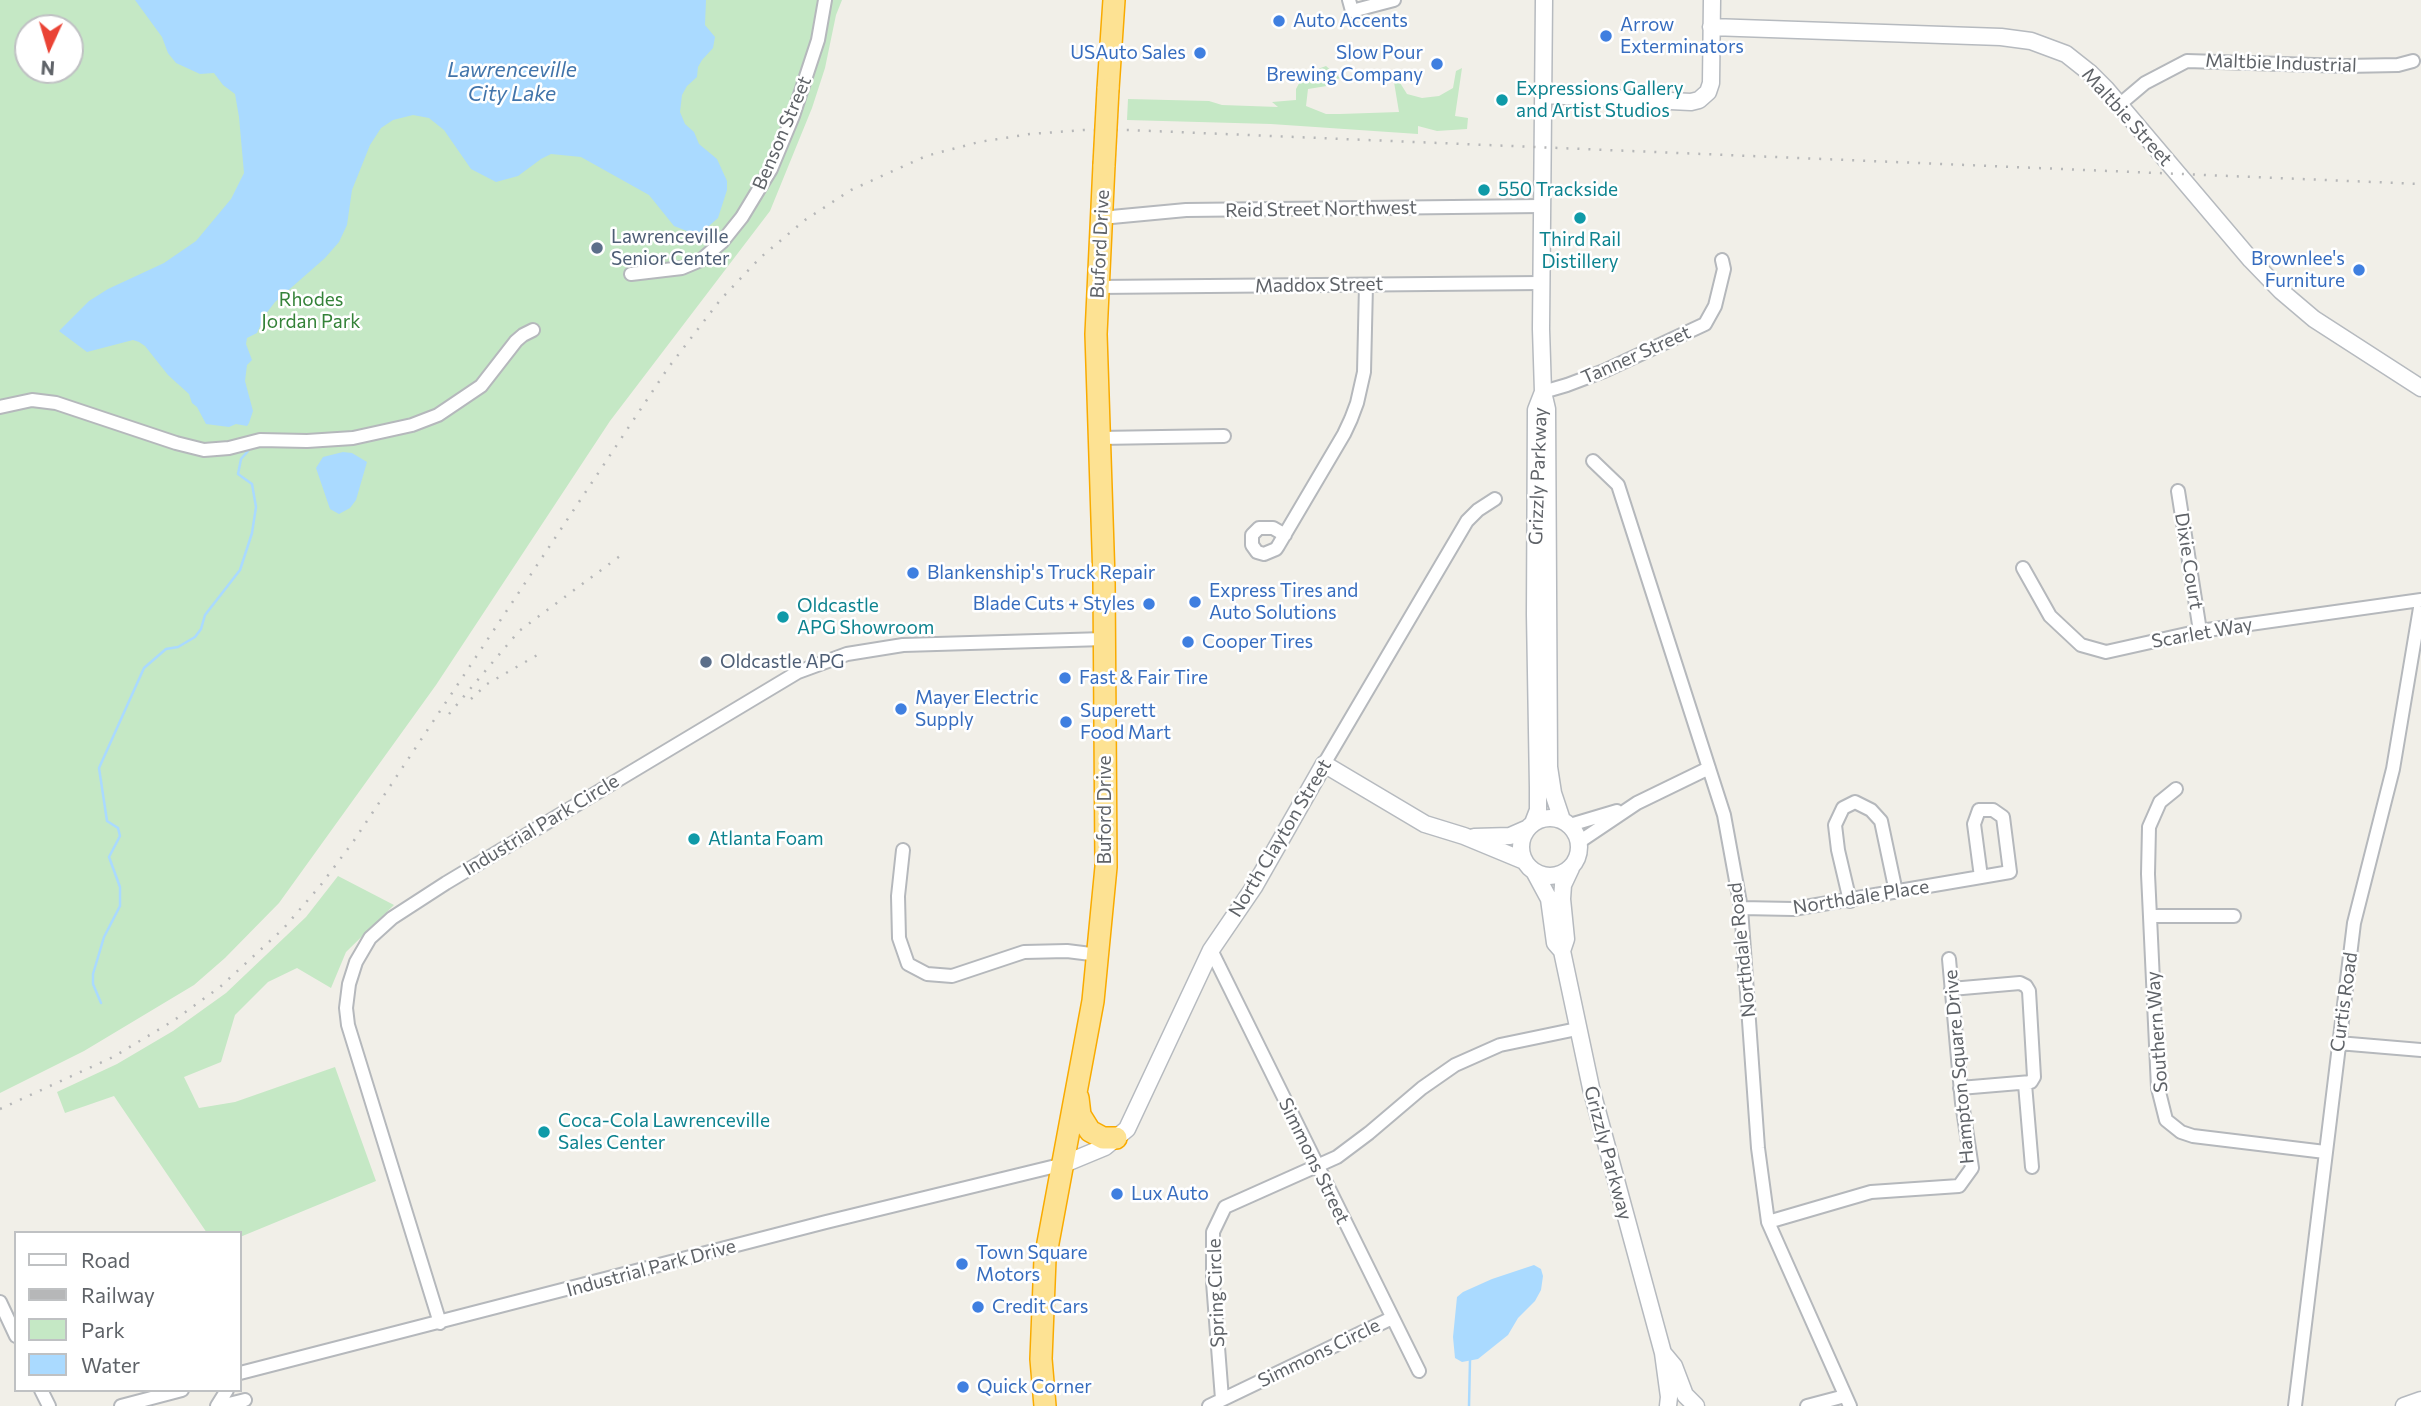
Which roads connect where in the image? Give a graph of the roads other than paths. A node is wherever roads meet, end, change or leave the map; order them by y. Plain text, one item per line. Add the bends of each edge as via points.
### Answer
1 (825, 0) edge
2 (1114, 0) edge
3 (1394, 0) edge
4 (1544, 0) edge
5 (1712, 0) edge
6 (1351, 6) edge
7 (1712, 27) junction
8 (2413, 61) dead end
9 (1544, 95) junction
10 (2119, 105) junction
11 (1541, 206) junction
12 (1101, 218) junction
13 (1722, 260) dead end
14 (631, 274) dead end
15 (1541, 283) junction
16 (1366, 285) junction
17 (1097, 287) junction
18 (533, 330) dead end
19 (2421, 388) edge
20 (1543, 392) junction
21 (0, 407) edge
22 (1224, 436) dead end
23 (1099, 438) junction
24 (1593, 461) dead end
25 (2178, 491) dead end
26 (1495, 499) dead end
27 (1285, 535) dead end
28 (2023, 568) dead end
29 (2421, 601) edge
30 (2200, 631) junction
31 (1104, 639) junction
32 (1324, 764) junction
33 (1709, 768) junction
34 (2176, 789) dead end
35 (1637, 803) junction
36 (1566, 823) junction
37 (1530, 826) junction
38 (1464, 836) junction
39 (1579, 842) junction
40 (904, 850) dead end
41 (1522, 860) junction
42 (1571, 868) junction
43 (1535, 873) junction
44 (1981, 877) junction
45 (1896, 891) junction
46 (1850, 901) junction
47 (1741, 908) junction
48 (2151, 916) junction
49 (2234, 916) dead end
50 (1212, 950) junction
51 (1562, 951) junction
52 (1099, 955) junction
53 (1949, 959) dead end
54 (1951, 989) junction
55 (1577, 1029) junction
56 (2338, 1043) junction
57 (2421, 1050) edge
58 (1077, 1084) junction
59 (2025, 1084) junction
60 (1960, 1088) junction
61 (1116, 1138) junction
62 (2325, 1152) junction
63 (1064, 1164) junction
64 (1317, 1165) junction
65 (2032, 1167) dead end
66 (1768, 1222) junction
67 (0, 1302) edge
68 (1392, 1318) junction
69 (440, 1323) junction
70 (14, 1332) edge
71 (1663, 1353) junction
72 (1419, 1371) dead end
73 (242, 1372) edge
74 (174, 1392) edge
75 (1222, 1399) junction
76 (245, 1400) dead end
77 (2421, 1400) edge
78 (1848, 1401) edge
79 (121, 1406) edge
80 (219, 1406) edge
81 (1045, 1406) edge
82 (1209, 1406) edge
83 (1668, 1406) edge
84 (1696, 1406) edge
85 (1807, 1406) edge
86 (2295, 1406) edge
87 (2404, 1406) edge

1 - 14 street, Benson Street via 812,62 789,126 771,169 742,217 701,260 682,268
2 - 12 highway, Buford Drive, bridge
3 - 6 street
4 - 9 street
5 - 7 street
7 - 9 street via 1711,83 1703,98 1691,103
7 - 10 street, Maltbie Street via 2018,38 2066,54
8 - 10 street, Maltbie Industrial via 2346,66 2187,61 2145,83
9 - 11 street
10 - 19 street, Maltbie Street via 2281,291 2337,335
11 - 12 street, Reid Street Northwest via 1186,210
11 - 15 street
12 - 17 highway, Buford Drive
13 - 20 street, Tanner Street via 1715,306 1705,324 1604,371
15 - 16 street, Maddox Street
15 - 20 street
16 - 17 street, Maddox Street
16 - 27 street via 1364,372 1357,403
17 - 23 highway, Buford Drive
18 - 21 street via 516,341 481,387 439,415 353,438 260,440 204,450 49,401
20 - 36 street, Grizzly Parkway via 1548,409 1549,767 1553,793
20 - 37 street, Grizzly Parkway via 1536,410 1538,810
22 - 23 street
23 - 31 highway, Buford Drive
24 - 33 street, Northdale Road via 1618,485
25 - 30 street, Dixie Court
26 - 32 street, North Clayton Street via 1467,521
28 - 30 street, Scarlet Way via 2050,616 2081,645 2106,652
29 - 30 street, Scarlet Way
29 - 56 street, Curtis Road via 2393,769 2354,923
31 - 52 highway, Buford Drive via 1107,828
31 - 69 street, Industrial Park Circle via 903,645 857,651 809,667 446,883 370,938 349,984 348,1026
32 - 38 street via 1425,824
32 - 50 street, North Clayton Street
33 - 35 street
33 - 47 street, Northdale Road via 1724,815
34 - 48 street, Southern Way via 2160,802 2149,827
35 - 36 street
35 - 39 street
36 - 37 street via 1542,819
36 - 39 street
37 - 38 street via 1510,836
37 - 41 street via 1520,844
38 - 41 street
39 - 42 street
40 - 52 street via 899,938 908,964 927,974 951,976 1024,952
41 - 43 street
42 - 43 street via 1554,877
42 - 51 street, Grizzly Parkway via 1563,884 1566,939
43 - 51 street, Grizzly Parkway via 1548,895 1555,943
44 - 44 street, Northdale Place via 2010,873 2003,817 1993,810 1979,810 1974,824
44 - 45 street, Northdale Place
45 - 46 street, Northdale Place
45 - 46 street via 1881,821 1855,802 1843,808 1835,825
46 - 47 street, Northdale Place via 1793,909
47 - 66 street, Northdale Road via 1758,1148
48 - 49 street
48 - 62 street, Southern Way via 2158,1088 2166,1120 2193,1136
50 - 61 street, North Clayton Street via 1128,1129
50 - 64 street, Simmons Street
51 - 55 street, Grizzly Parkway
52 - 58 highway, Buford Drive
53 - 54 street, Hampton Square Drive
54 - 59 street via 2026,986 2034,1077
54 - 60 street, Hampton Square Drive
55 - 64 street, Spring Circle via 1500,1045 1455,1065 1336,1157
55 - 71 street, Grizzly Parkway
56 - 57 street
56 - 62 street, Curtis Road
58 - 61 highway via 1080,1115 1088,1128 1103,1138
58 - 63 highway, Buford Drive
59 - 60 street
59 - 65 street
60 - 66 street, Hampton Square Drive via 1972,1168 1959,1186 1871,1192
61 - 63 street, North Clayton Street
62 - 86 street, Curtis Road
63 - 69 street, Industrial Park Drive
63 - 81 highway, Buford Drive via 1045,1259 1041,1359
64 - 68 street, Simmons Street
64 - 75 street, Spring Circle via 1225,1207 1213,1232
66 - 78 street, Northdale Road
67 - 70 street
68 - 72 street, Simmons Street
68 - 75 street, Simmons Circle
69 - 73 street, Industrial Park Drive
71 - 83 street, Grizzly Parkway
71 - 84 street, Grizzly Parkway via 1674,1366 1685,1395
74 - 79 street
75 - 82 street, Simmons Circle
76 - 80 street
77 - 87 street
78 - 85 street

